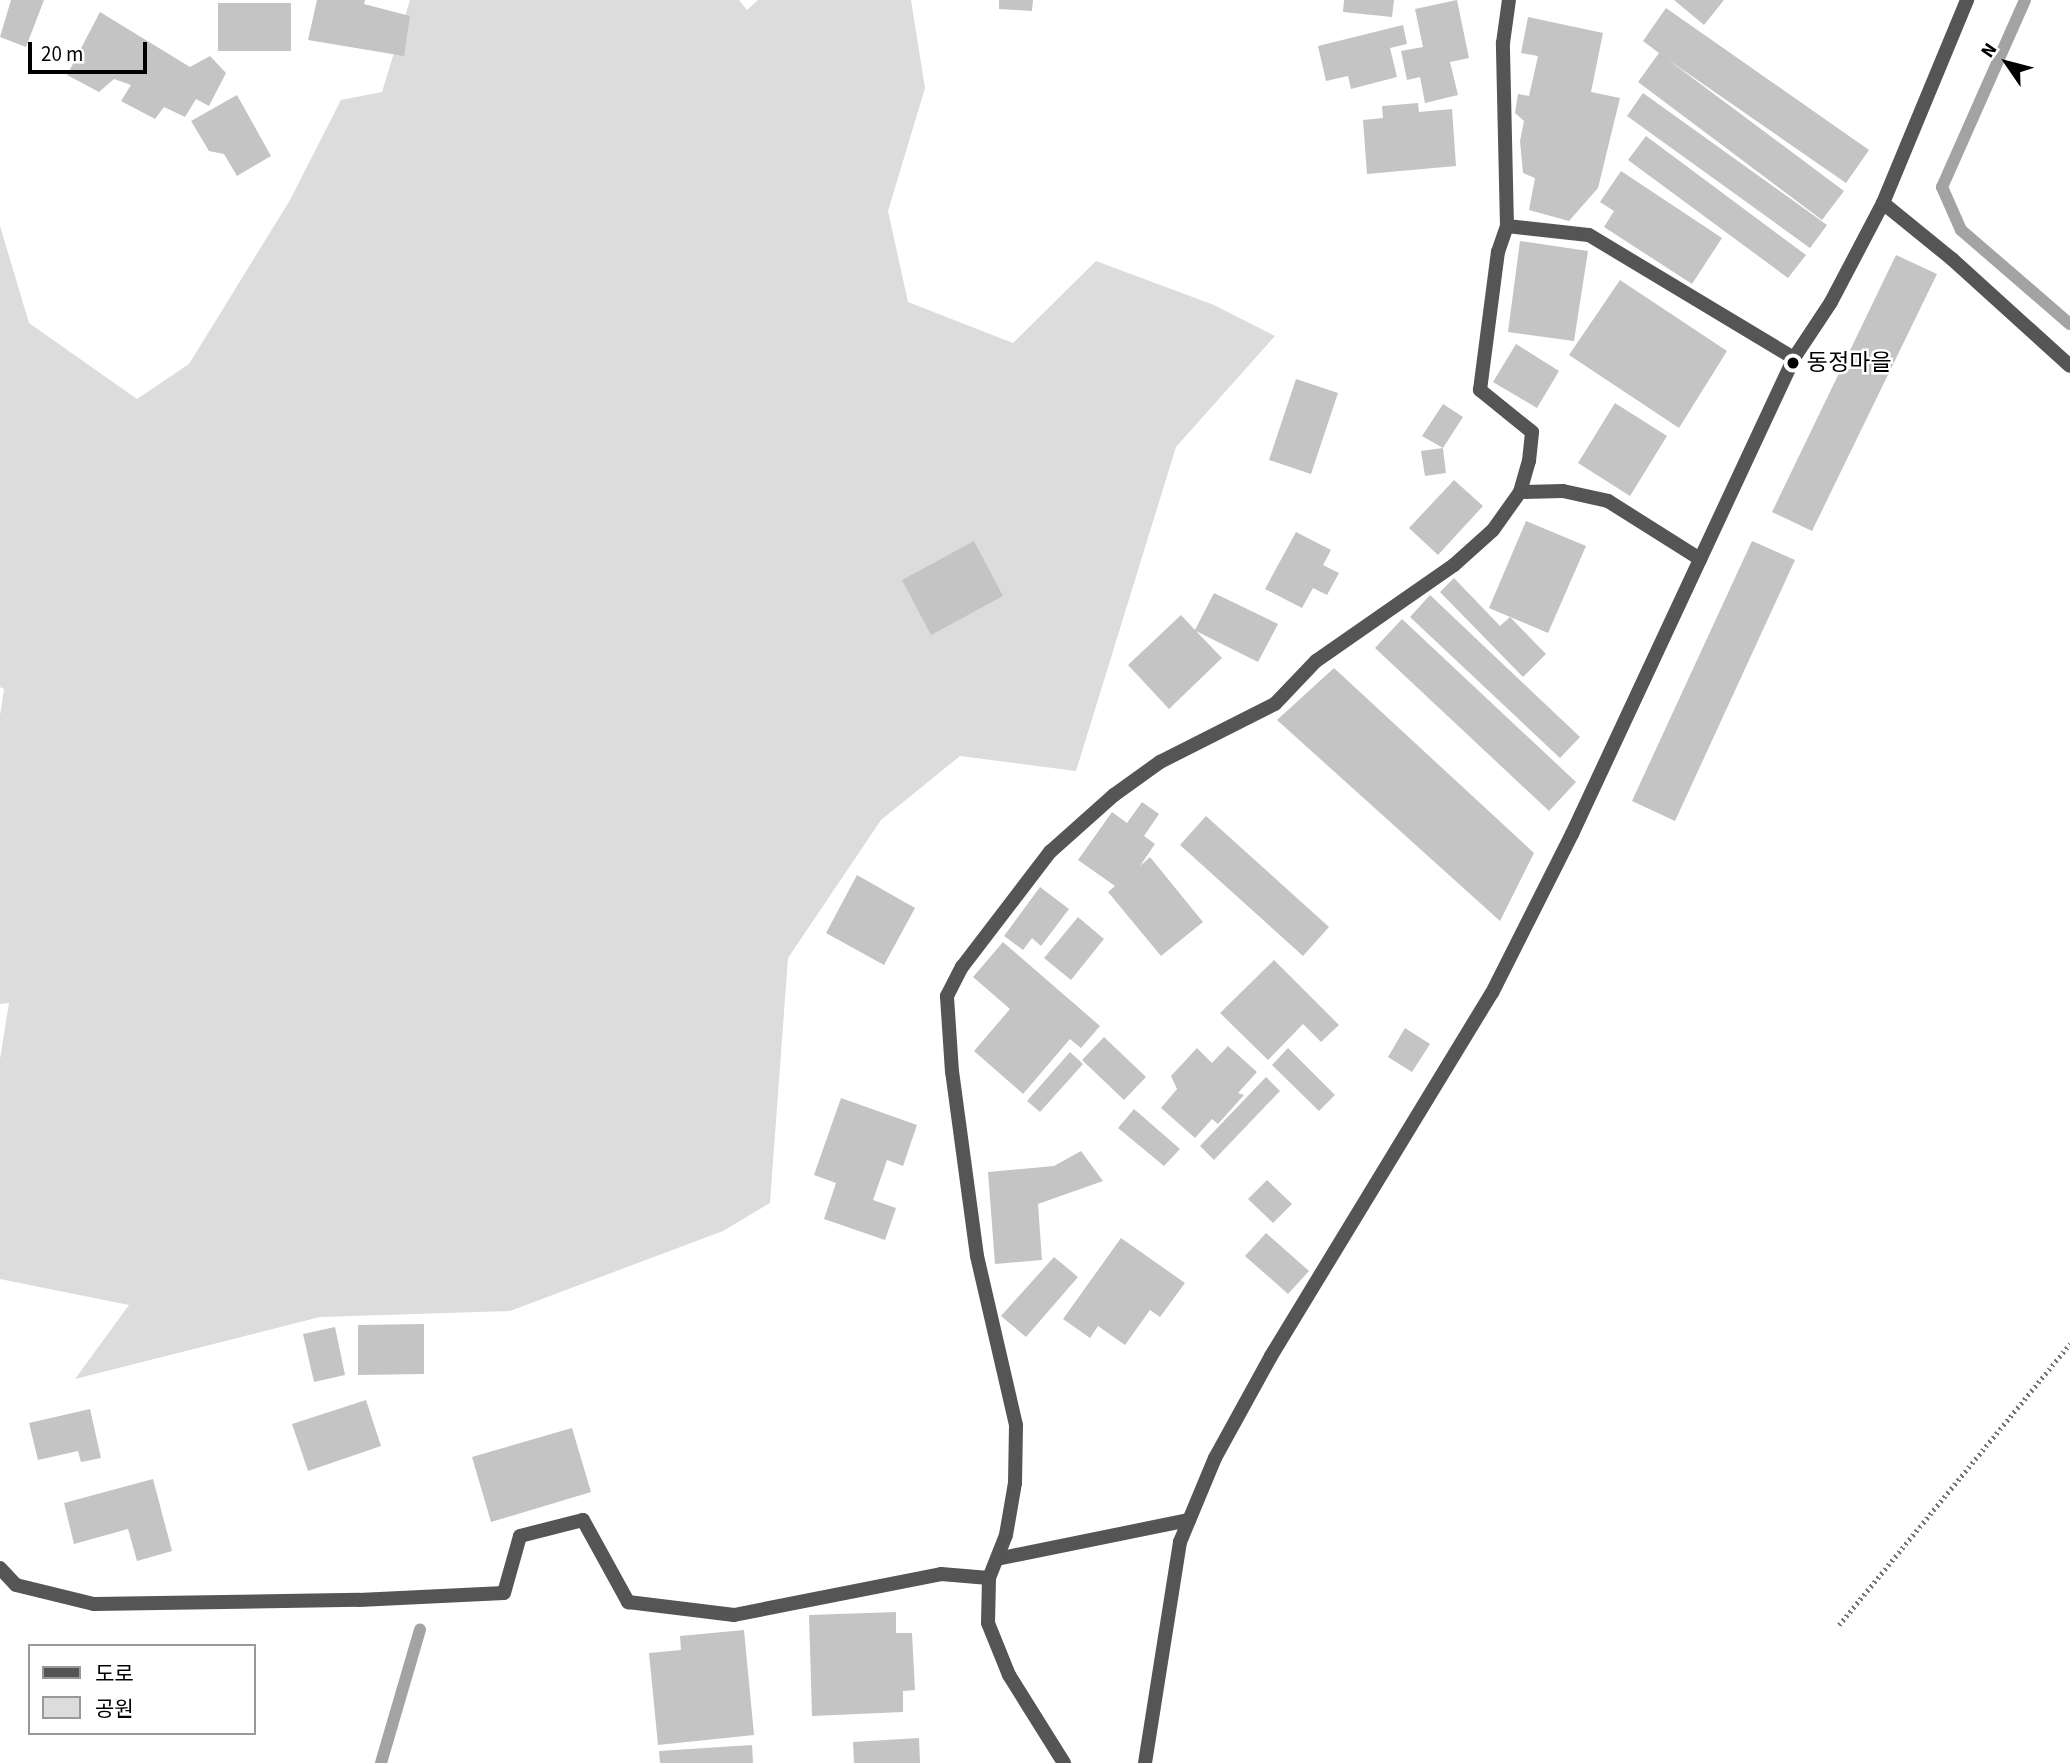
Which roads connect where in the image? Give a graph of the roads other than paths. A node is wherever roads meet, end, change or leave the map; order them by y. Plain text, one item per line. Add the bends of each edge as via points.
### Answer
1 (1510, 0) edge
2 (1967, 0) edge
3 (1883, 203) junction
4 (1507, 226) junction
5 (1794, 358) junction
6 (2070, 366) edge
7 (1520, 492) junction
8 (1700, 559) junction
9 (1189, 1520) junction
10 (996, 1559) junction
11 (0, 1568) edge
12 (989, 1578) junction
13 (1064, 1763) edge
14 (1145, 1763) edge

1 - 4 street via 1503,43
2 - 3 street
3 - 5 street via 1831,302
3 - 6 street
4 - 5 street via 1589,235
4 - 7 street via 1499,252 1480,390 1532,432
5 - 8 street
7 - 8 street via 1563,491 1608,501
7 - 10 street via 1493,530 1454,565 1316,661 1275,704 1160,762 1114,795 1051,852 962,967 947,996 976,1256 1016,1425 1016,1483 1006,1535
8 - 9 street via 1492,993 1271,1356 1215,1458
9 - 10 street
9 - 14 street via 1180,1542
10 - 12 street
11 - 12 street via 16,1585 94,1604 359,1600 504,1592 520,1536 583,1520 628,1602 734,1615 941,1574
12 - 13 street via 988,1623 1009,1675

